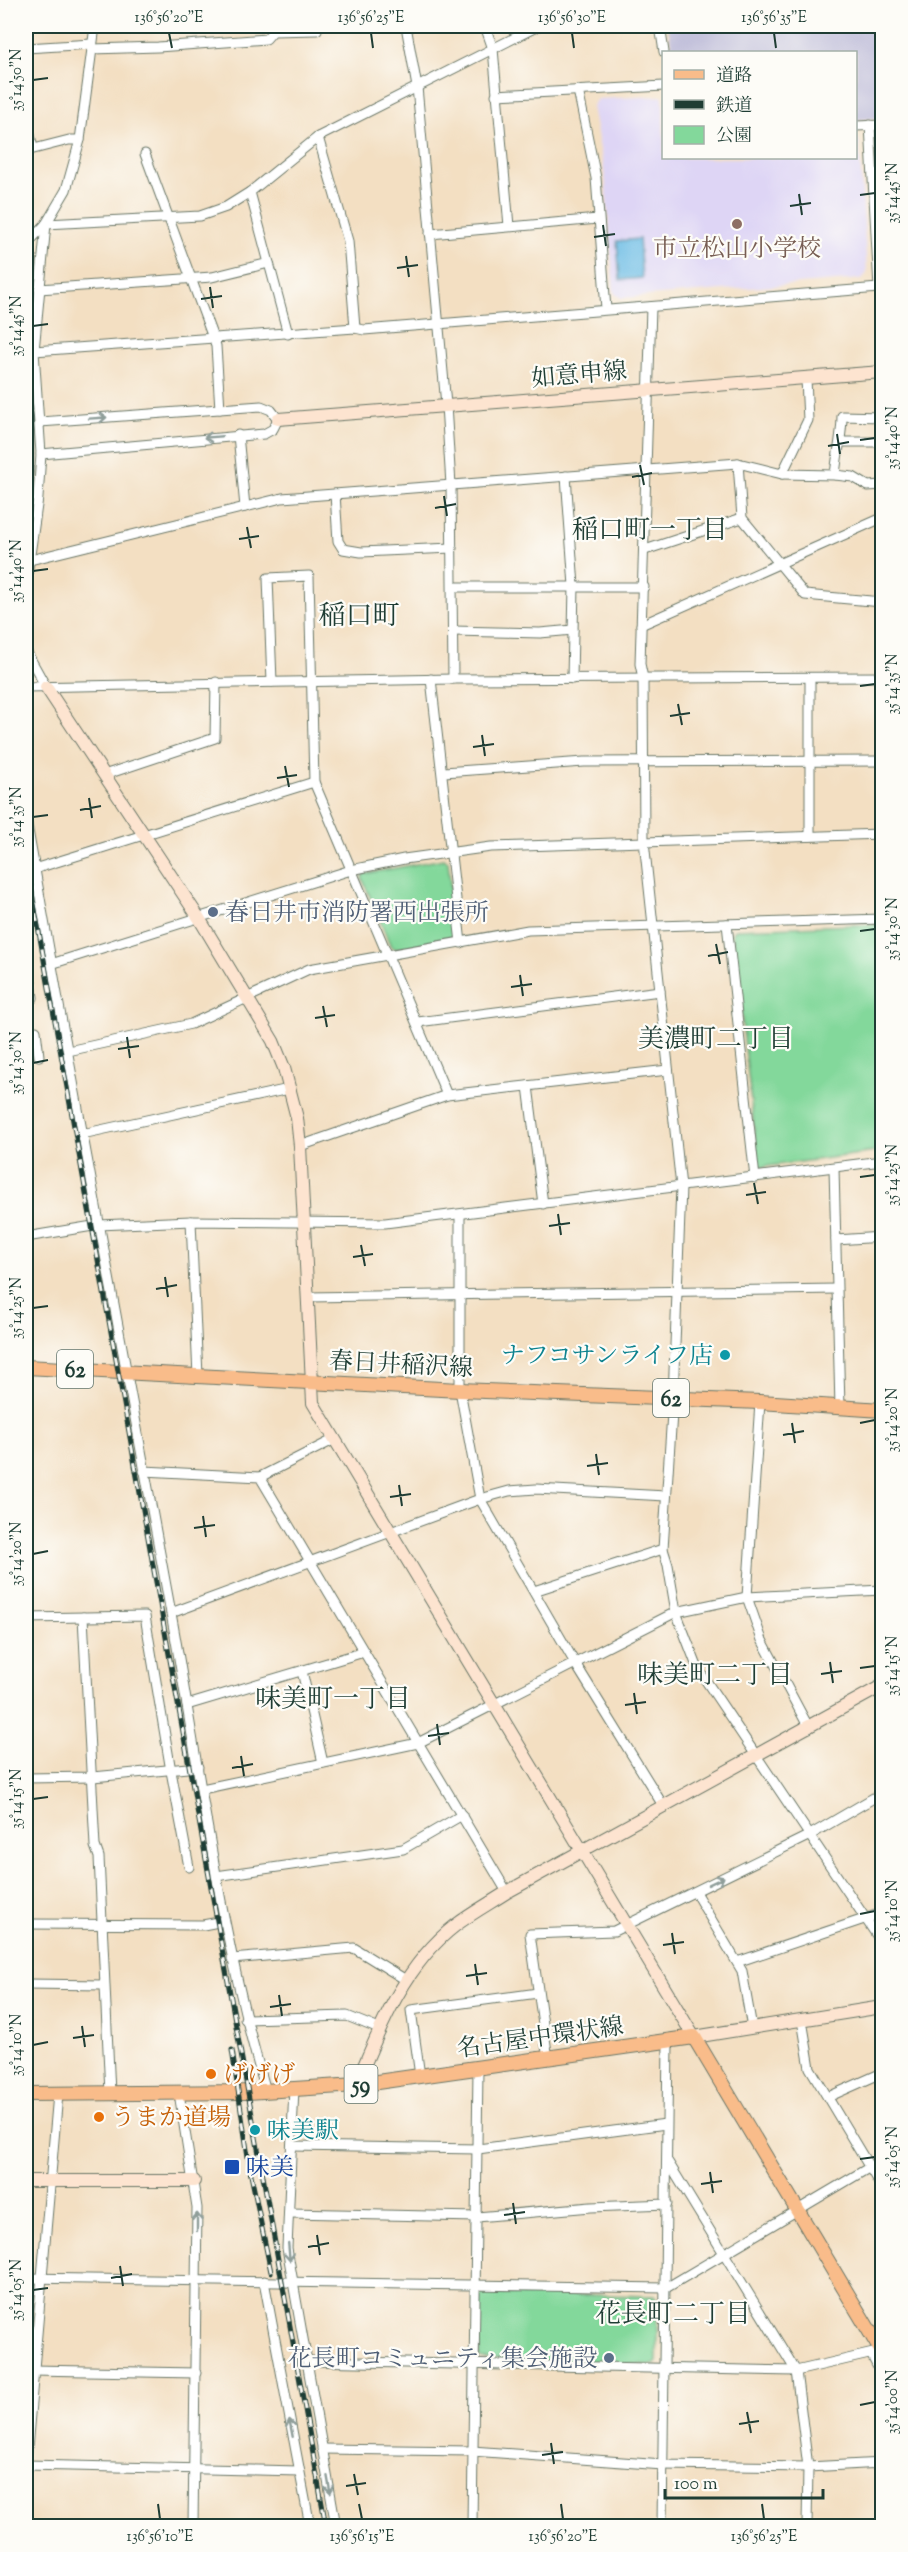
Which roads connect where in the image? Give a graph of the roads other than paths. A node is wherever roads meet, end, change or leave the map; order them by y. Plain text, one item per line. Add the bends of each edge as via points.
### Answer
1 (95, 26) edge
2 (406, 26) edge
3 (485, 26) edge
4 (537, 26) edge
5 (660, 26) edge
6 (297, 28) edge
7 (317, 30) dead end
8 (92, 46) junction
9 (26, 48) edge
10 (493, 49) junction
11 (664, 51) edge
12 (662, 86) edge
13 (417, 87) junction
14 (578, 90) junction
15 (496, 95) junction
16 (26, 118) edge
17 (882, 124) edge
18 (870, 125) junction
19 (857, 126) edge
20 (318, 137) junction
21 (80, 140) junction
22 (29, 149) edge
23 (145, 154) dead end
24 (250, 192) junction
25 (169, 218) junction
26 (598, 219) junction
27 (46, 224) junction
28 (509, 226) junction
29 (430, 234) junction
30 (26, 245) edge
31 (269, 263) junction
32 (192, 279) junction
33 (881, 288) edge
34 (39, 289) junction
35 (651, 307) junction
36 (606, 309) junction
37 (439, 323) junction
38 (355, 328) junction
39 (288, 334) junction
40 (214, 338) junction
41 (34, 351) junction
42 (882, 372) edge
43 (806, 379) junction
44 (649, 389) junction
45 (446, 405) junction
46 (220, 409) junction
47 (882, 417) edge
48 (278, 418) junction
49 (40, 422) junction
50 (238, 435) junction
51 (842, 442) junction
52 (882, 442) edge
53 (41, 454) junction
54 (738, 463) junction
55 (646, 470) junction
56 (782, 474) junction
57 (835, 475) junction
58 (566, 476) junction
59 (451, 484) junction
60 (882, 485) edge
61 (335, 494) junction
62 (245, 507) junction
63 (742, 518) junction
64 (882, 518) edge
65 (452, 548) junction
66 (645, 550) junction
67 (30, 560) junction
68 (780, 564) junction
69 (26, 583) edge
70 (574, 586) junction
71 (453, 587) junction
72 (644, 587) junction
73 (882, 602) edge
74 (641, 625) junction
75 (573, 630) junction
76 (453, 632) junction
77 (26, 651) edge
78 (882, 677) edge
79 (643, 678) junction
80 (810, 678) junction
81 (431, 679) junction
82 (453, 679) junction
83 (572, 679) junction
84 (312, 681) junction
85 (216, 682) junction
86 (272, 682) junction
87 (26, 687) edge
88 (46, 687) junction
89 (811, 761) junction
90 (882, 761) edge
91 (642, 762) junction
92 (444, 772) junction
93 (104, 775) junction
94 (314, 782) junction
95 (26, 819) edge
96 (882, 834) edge
97 (810, 836) junction
98 (144, 837) junction
99 (644, 842) junction
100 (882, 846) edge
101 (451, 851) junction
102 (34, 869) junction
103 (351, 870) junction
104 (199, 918) junction
105 (882, 919) edge
106 (727, 924) junction
107 (653, 926) junction
108 (461, 943) junction
109 (388, 956) junction
110 (51, 964) junction
111 (26, 976) edge
112 (660, 991) junction
113 (248, 997) junction
114 (33, 998) dead end
115 (418, 1022) junction
116 (26, 1034) edge
117 (68, 1051) junction
118 (39, 1056) dead end
119 (668, 1070) junction
120 (528, 1086) junction
121 (289, 1089) junction
122 (447, 1095) junction
123 (82, 1134) junction
124 (300, 1146) junction
125 (882, 1161) edge
126 (834, 1168) junction
127 (755, 1178) junction
128 (681, 1187) junction
129 (543, 1204) junction
130 (460, 1215) junction
131 (191, 1221) junction
132 (303, 1223) junction
133 (99, 1225) junction
134 (26, 1237) edge
135 (882, 1238) edge
136 (836, 1240) junction
137 (836, 1288) junction
138 (678, 1291) junction
139 (460, 1296) junction
140 (309, 1297) junction
141 (26, 1367) edge
142 (125, 1371) junction
143 (198, 1376) junction
144 (311, 1382) junction
145 (460, 1390) junction
146 (673, 1398) junction
147 (760, 1402) junction
148 (840, 1408) junction
149 (882, 1410) edge
150 (333, 1440) junction
151 (144, 1471) junction
152 (260, 1477) junction
153 (666, 1496) junction
154 (480, 1499) junction
155 (390, 1533) junction
156 (663, 1549) junction
157 (311, 1562) junction
158 (882, 1590) edge
159 (534, 1591) junction
160 (747, 1597) junction
161 (676, 1612) junction
162 (171, 1614) junction
163 (83, 1617) junction
164 (26, 1618) edge
165 (364, 1652) junction
166 (575, 1663) junction
167 (302, 1671) junction
168 (882, 1686) edge
169 (494, 1704) junction
170 (187, 1705) junction
171 (808, 1728) junction
172 (418, 1743) junction
173 (756, 1756) junction
174 (323, 1763) junction
175 (198, 1767) junction
176 (171, 1771) junction
177 (93, 1777) junction
178 (26, 1778) edge
179 (202, 1789) junction
180 (882, 1793) edge
181 (664, 1807) junction
182 (462, 1815) junction
183 (810, 1835) junction
184 (582, 1852) junction
185 (189, 1867) dead end
186 (216, 1876) junction
187 (507, 1892) junction
188 (695, 1892) junction
189 (882, 1912) edge
190 (865, 1918) junction
191 (224, 1921) junction
192 (26, 1924) edge
193 (625, 1924) junction
194 (101, 1925) junction
195 (882, 1943) edge
196 (232, 1959) junction
197 (737, 1962) junction
198 (406, 1980) junction
199 (26, 1984) edge
200 (104, 1985) junction
201 (538, 1993) junction
202 (395, 1999) junction
203 (882, 2007) edge
204 (411, 2010) junction
205 (245, 2019) junction
206 (802, 2020) junction
207 (752, 2028) junction
208 (379, 2029) junction
209 (694, 2037) junction
210 (668, 2042) junction
211 (548, 2059) junction
212 (478, 2068) junction
213 (882, 2073) edge
214 (420, 2076) junction
215 (356, 2085) junction
216 (294, 2088) junction
217 (266, 2091) junction
218 (110, 2093) junction
219 (179, 2093) junction
220 (26, 2094) edge
221 (58, 2094) junction
222 (828, 2097) junction
223 (666, 2124) junction
224 (293, 2146) junction
225 (478, 2149) junction
226 (667, 2160) junction
227 (882, 2160) edge
228 (870, 2168) junction
229 (26, 2181) edge
230 (49, 2181) junction
231 (194, 2181) junction
232 (882, 2188) edge
233 (667, 2204) junction
234 (798, 2211) junction
235 (290, 2213) junction
236 (477, 2217) junction
237 (726, 2254) junction
238 (26, 2278) edge
239 (41, 2278) junction
240 (197, 2280) junction
241 (264, 2281) junction
242 (293, 2281) junction
243 (476, 2285) junction
244 (666, 2288) junction
245 (880, 2352) edge
246 (307, 2361) junction
247 (475, 2366) junction
248 (663, 2369) junction
249 (32, 2370) junction
250 (796, 2371) junction
251 (196, 2373) junction
252 (882, 2375) edge
253 (322, 2449) junction
254 (472, 2451) junction
255 (26, 2460) edge
256 (882, 2463) edge
257 (663, 2465) junction
258 (26, 2466) edge
259 (808, 2467) junction
260 (194, 2470) junction
261 (299, 2471) junction
262 (194, 2526) edge
263 (310, 2526) edge
264 (336, 2526) edge
265 (472, 2526) edge
266 (662, 2526) edge
267 (807, 2526) edge

1 - 8 street
2 - 13 street
3 - 10 street
4 - 10 street
5 - 11 street
6 - 7 street
6 - 8 street via 273,31 266,39 244,41
8 - 9 street
8 - 21 street
10 - 13 street
10 - 15 street
12 - 14 street
13 - 20 street
13 - 29 street
14 - 15 street
14 - 26 street via 596,178
15 - 28 street
16 - 22 street
17 - 18 street
18 - 19 street
18 - 33 street
20 - 24 street
20 - 38 street via 348,241
21 - 22 street
21 - 27 street via 66,190
23 - 25 street
24 - 25 street via 226,207 200,216
24 - 31 street
25 - 27 street
25 - 32 street
26 - 28 street
26 - 36 street
27 - 30 street
27 - 34 street
28 - 29 street
29 - 37 street
31 - 32 street
31 - 39 street
32 - 34 street
32 - 40 street
33 - 35 street
34 - 41 street
35 - 36 street
35 - 44 street
36 - 37 street
37 - 38 street
37 - 45 street
38 - 39 street
39 - 40 street
40 - 41 street
40 - 46 street
41 - 49 street
42 - 43 street, 如意申線
43 - 44 street, 如意申線
43 - 56 street via 808,420
44 - 45 street, 如意申線
44 - 55 street
45 - 48 street, 如意申線
45 - 59 street
46 - 48 street via 261,406
49 -> 46 street
47 - 51 street via 842,416
48 - 50 street via 273,429 264,434
49 - 53 street
50 -> 53 street
50 - 62 street
51 - 52 street
51 - 57 street
53 - 67 street
54 - 55 street
54 - 56 street
54 - 63 street
55 - 58 street
55 - 66 street
56 - 57 street
57 - 60 street via 853,477 868,486
58 - 59 street
58 - 70 street
59 - 61 street
59 - 65 street
61 - 62 street via 282,498
61 - 65 street via 338,541 343,549 361,552
62 - 67 street
63 - 66 street
63 - 68 street
64 - 68 street
65 - 71 street
66 - 72 street
67 - 69 street
68 - 73 street via 805,595
68 - 74 street
70 - 71 street
70 - 72 street
70 - 75 street
71 - 76 street
72 - 74 street
74 - 79 street
75 - 76 street
75 - 83 street
76 - 82 street
77 - 88 street
78 - 80 street
79 - 80 street
79 - 83 street
79 - 91 street
80 - 89 street
81 - 82 street
81 - 84 street
81 - 92 street
82 - 83 street
84 - 86 street
84 - 86 street via 309,576 268,578
84 - 94 street
85 - 86 street
85 - 88 street
85 - 93 street via 215,738
87 - 88 street
88 - 93 street
89 - 90 street
89 - 91 street
89 - 97 street
91 - 92 street
91 - 99 street
92 - 101 street
93 - 98 street
94 - 98 street
94 - 103 street
95 - 102 street
96 - 97 street
96 - 100 street
97 - 99 street
98 - 102 street
98 - 104 street
99 - 101 street
99 - 107 street
101 - 103 street
101 - 108 street
102 - 110 street
103 - 104 street
103 - 109 street
104 - 110 street
104 - 113 street
105 - 106 street
106 - 107 street
106 - 127 street
107 - 108 street via 528,930
107 - 112 street
108 - 109 street
109 - 113 street via 309,969
109 - 115 street
110 - 117 street
111 - 114 street via 30,976
112 - 115 street
112 - 119 street
113 - 117 street via 190,1024
113 - 121 street via 273,1041
115 - 122 street
116 - 118 street via 38,1031
117 - 123 street
119 - 120 street
119 - 128 street
120 - 122 street
120 - 129 street
121 - 123 street
121 - 124 street
122 - 124 street
123 - 133 street
124 - 132 street
125 - 126 street
126 - 127 street
126 - 136 street
127 - 128 street
128 - 129 street
128 - 138 street
129 - 130 street
130 - 132 street via 385,1223
130 - 139 street
131 - 132 street
131 - 133 street
131 - 143 street
132 - 140 street
133 - 134 street
133 - 142 street
135 - 136 street
136 - 137 street
137 - 138 street
137 - 148 street
138 - 139 street
138 - 146 street
139 - 140 street
139 - 145 street
140 - 144 street
141 - 142 main road, 春日井稲沢線 / 62
142 - 143 main road, 春日井稲沢線 / 62
142 - 151 street
143 - 144 main road, 春日井稲沢線 / 62
144 - 145 main road, 春日井稲沢線 / 62
144 - 150 street via 313,1403
145 - 146 main road, 春日井稲沢線 / 62
145 - 154 street
146 - 147 main road, 春日井稲沢線 / 62
146 - 153 street
147 - 148 main road, 春日井稲沢線 / 62
147 - 160 street
148 - 149 main road, 春日井稲沢線 / 62
150 - 152 street
150 - 155 street
151 - 152 street
151 - 162 street
152 - 157 street
153 - 154 street via 536,1489
153 - 156 street
154 - 155 street
154 - 159 street
155 - 157 street
155 - 169 street
156 - 159 street
156 - 161 street
157 - 162 street
157 - 165 street
158 - 160 street
159 - 166 street
160 - 161 street
160 - 171 street via 762,1640
161 - 166 street
161 - 173 street via 699,1669
162 - 170 street
163 - 164 street
163 - 176 street via 146,1616
163 - 177 street
165 - 167 street
165 - 172 street
166 - 169 street
166 - 181 street
167 - 170 street
167 - 174 street
168 - 171 street
169 - 172 street
169 - 184 street
170 - 175 street
171 - 173 street
172 - 174 street
172 - 182 street
173 - 181 street
173 - 183 street
174 - 179 street
175 - 176 street
175 - 179 street
176 - 177 street
176 - 185 street
177 - 178 street
177 - 194 street
179 - 186 street
180 - 183 street
181 - 184 street
182 - 186 street via 403,1849
182 - 187 street
188 -> 183 street
183 - 190 street
184 - 187 street
184 - 193 street
186 - 191 street
187 - 198 street via 455,1925
188 - 193 street
188 - 197 street
189 - 190 street
190 - 195 street
190 - 197 street
191 - 194 street
191 - 196 street
192 - 194 street
193 - 201 street via 614,1930 530,1934
193 - 209 street
194 - 200 street
196 - 198 street via 354,1948
196 - 205 street
197 - 207 street
198 - 202 street
199 - 200 street
200 - 218 street
201 - 204 street
201 - 211 street
202 - 204 street
202 - 208 street
203 - 206 street
204 - 214 street
205 - 208 street via 347,2016
205 - 217 street
206 - 207 street
206 - 222 street via 810,2068
207 - 209 street
208 - 215 street
209 - 210 main road, 名古屋中環状線 / 59
209 - 234 main road
210 - 211 main road, 名古屋中環状線 / 59
210 - 223 street
211 - 212 main road, 名古屋中環状線 / 59
212 - 214 main road, 名古屋中環状線 / 59
212 - 225 street
213 - 222 street
214 - 215 main road, 名古屋中環状線 / 59
215 - 216 main road, 名古屋中環状線 / 59
216 - 217 main road, 名古屋中環状線 / 59
216 - 224 street
217 - 219 main road, 名古屋中環状線 / 59
218 - 219 main road, 名古屋中環状線 / 59
218 - 221 main road, 名古屋中環状線 / 59
219 - 231 street
220 - 221 main road, 名古屋中環状線 / 59
221 - 230 street
222 - 228 street
223 - 225 street
223 - 226 street
224 - 225 street
224 - 235 street
225 - 236 street
226 - 233 street
226 - 237 street
227 - 228 street
228 - 232 street
228 - 234 street
229 - 230 street
230 - 231 street
230 - 239 street
240 -> 231 street
233 - 236 street
233 - 244 street
234 - 237 street
234 - 245 main road
235 - 236 street
235 -> 242 street via 287,2248
236 - 243 street
237 - 244 street
237 - 250 street
238 - 239 street
239 - 240 street
239 - 249 street
240 - 241 street
240 - 251 street
241 - 242 street
261 -> 241 street
242 - 243 street
242 - 246 street
243 - 244 street
243 - 247 street
244 - 248 street
245 - 250 street
245 - 252 street
246 - 247 street
246 - 253 street
247 - 248 street
247 - 254 street
248 - 250 street
248 - 257 street
249 - 251 street
249 - 255 street
250 - 259 street
251 - 260 street
253 - 254 street
253 -> 264 street
254 - 257 street
254 - 265 street
256 - 259 street
257 - 259 street
257 - 266 street
258 - 260 street
259 - 267 street
260 - 261 street
260 - 262 street
261 - 263 street

